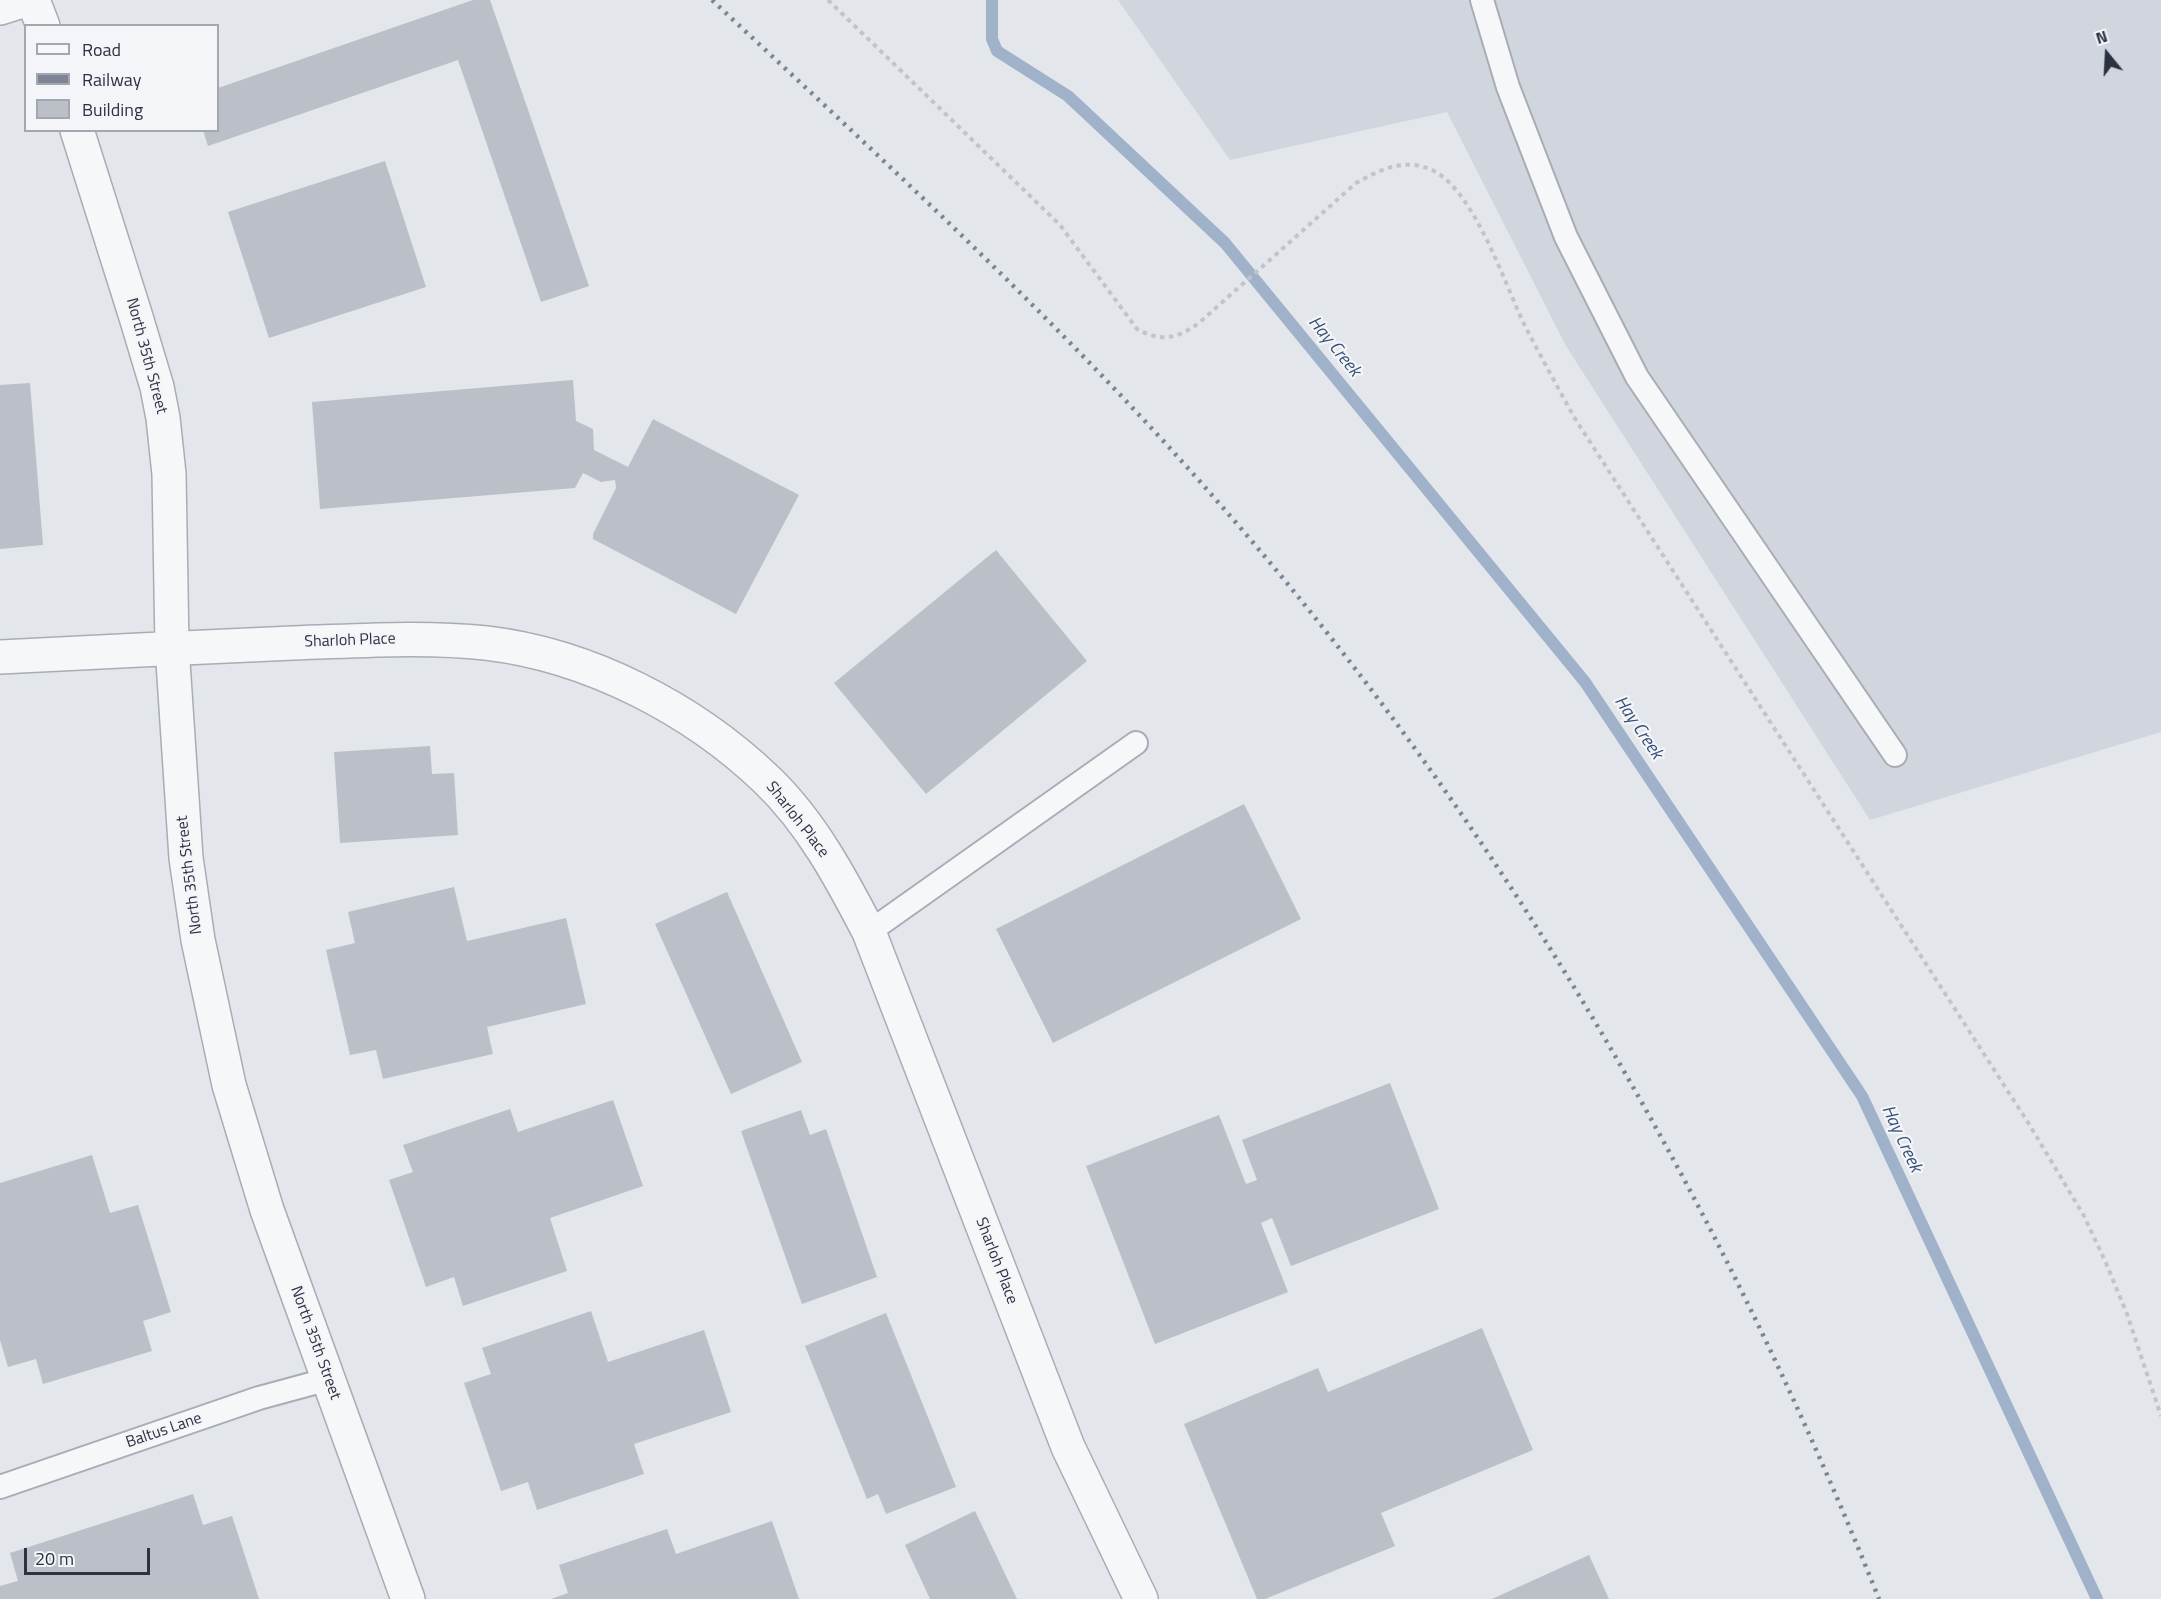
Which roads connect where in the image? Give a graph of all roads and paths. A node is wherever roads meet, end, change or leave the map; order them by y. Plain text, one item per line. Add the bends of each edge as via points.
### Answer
1 (25, 0) edge
2 (33, 0) edge
3 (828, 0) edge
4 (1482, 0) edge
5 (0, 8) edge
6 (42, 24) edge
7 (77, 132) edge
8 (172, 647) junction
9 (0, 657) edge
10 (1136, 743) dead end
11 (1895, 755) dead end
12 (869, 932) junction
13 (329, 1379) junction
14 (2161, 1416) edge
15 (0, 1487) edge
16 (408, 1599) edge
17 (1141, 1599) edge

1 - 5 street
2 - 6 street
3 - 14 path via 1060,225 1137,329 1151,337 1169,339 1199,323 1356,183 1377,171 1396,165 1417,165 1434,171 1452,185 1466,202 1574,417 2029,1124 2084,1216 2127,1314
4 - 11 lane via 1508,87 1566,237 1637,377
7 - 8 street, North 35th Street via 157,387 169,474
8 - 9 street, Sharloh Place
8 - 12 street, Sharloh Place via 431,639 488,643 542,653 607,676 664,704 711,734 768,781 805,824 839,874
8 - 13 street, North 35th Street via 186,858 211,1004 248,1155
10 - 12 lane
12 - 17 street, Sharloh Place via 1068,1447
13 - 15 lane, Baltus Lane via 259,1398
13 - 16 street, North 35th Street

